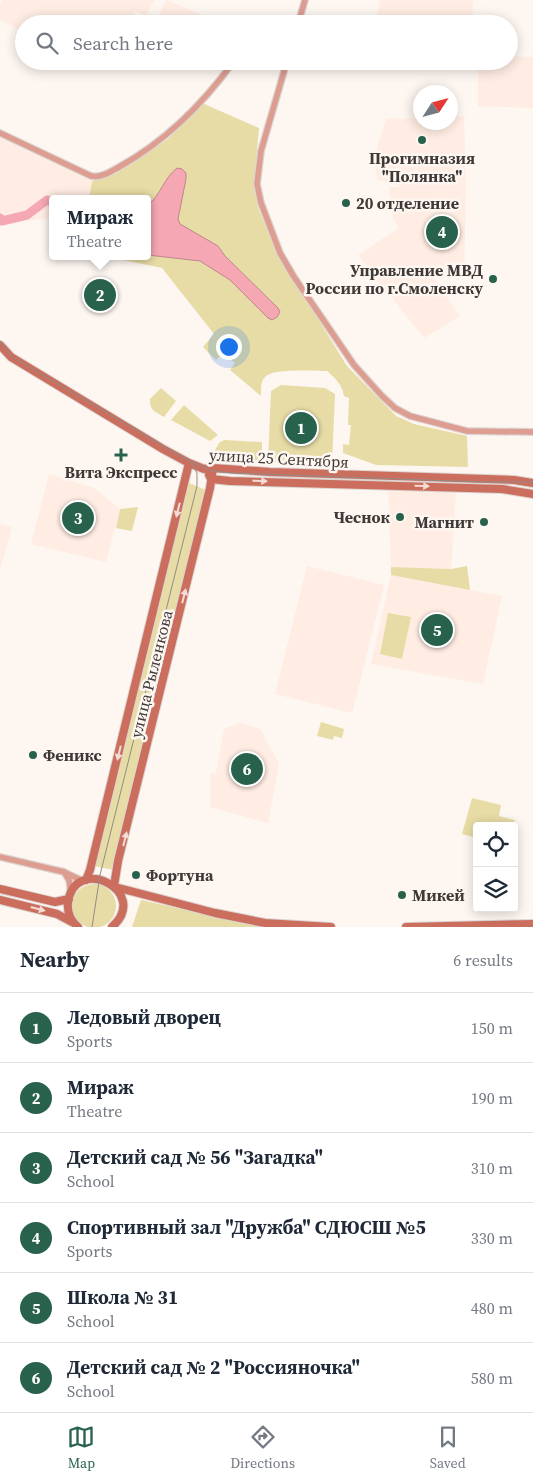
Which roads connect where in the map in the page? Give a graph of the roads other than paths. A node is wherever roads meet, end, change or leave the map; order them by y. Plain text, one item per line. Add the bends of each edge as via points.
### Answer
1 (305, 0) edge
2 (301, 15) edge
3 (227, 70) edge
4 (284, 70) edge
5 (0, 133) edge
6 (0, 345) edge
7 (533, 432) edge
8 (189, 463) junction
9 (213, 468) junction
10 (204, 469) junction
11 (533, 478) edge
12 (211, 479) junction
13 (514, 480) junction
14 (533, 483) edge
15 (533, 494) edge
16 (0, 856) edge
17 (64, 872) junction
18 (85, 881) junction
19 (114, 887) junction
20 (0, 889) edge
21 (140, 894) junction
22 (70, 896) junction
23 (0, 900) edge
24 (122, 905) junction
25 (533, 924) edge
26 (76, 925) edge
27 (112, 927) edge
28 (331, 927) edge
29 (406, 927) edge

1 - 2 street
3 - 5 street via 174,130 104,175 91,176
4 - 7 street via 260,151 257,184 261,203 280,252 355,366 395,408 410,416 468,431
6 - 8 main road, улица 25 Сентября via 12,357
8 - 10 main road, улица 25 Сентября
8 -> 18 main road, улица Рыленкова
9 - 10 main road, улица 25 Сентября
9 - 12 main road, улица Рыленкова
9 - 13 main road, улица 25 Сентября
10 - 12 main road
11 - 13 street
12 -> 15 main road via 502,489
19 -> 12 main road, улица Рыленкова
13 - 14 main road, улица 25 Сентября
16 - 17 street
17 - 18 street
17 - 22 street via 69,880
18 - 19 main road via 100,879
18 - 22 main road via 78,884
19 - 21 main road
19 - 24 main road via 119,892
20 - 22 main road via 55,902
21 - 24 main road via 126,899
21 - 28 main road via 265,923
22 - 26 main road via 69,915
23 -> 26 main road via 57,914
24 - 27 main road via 118,920
25 - 29 main road

